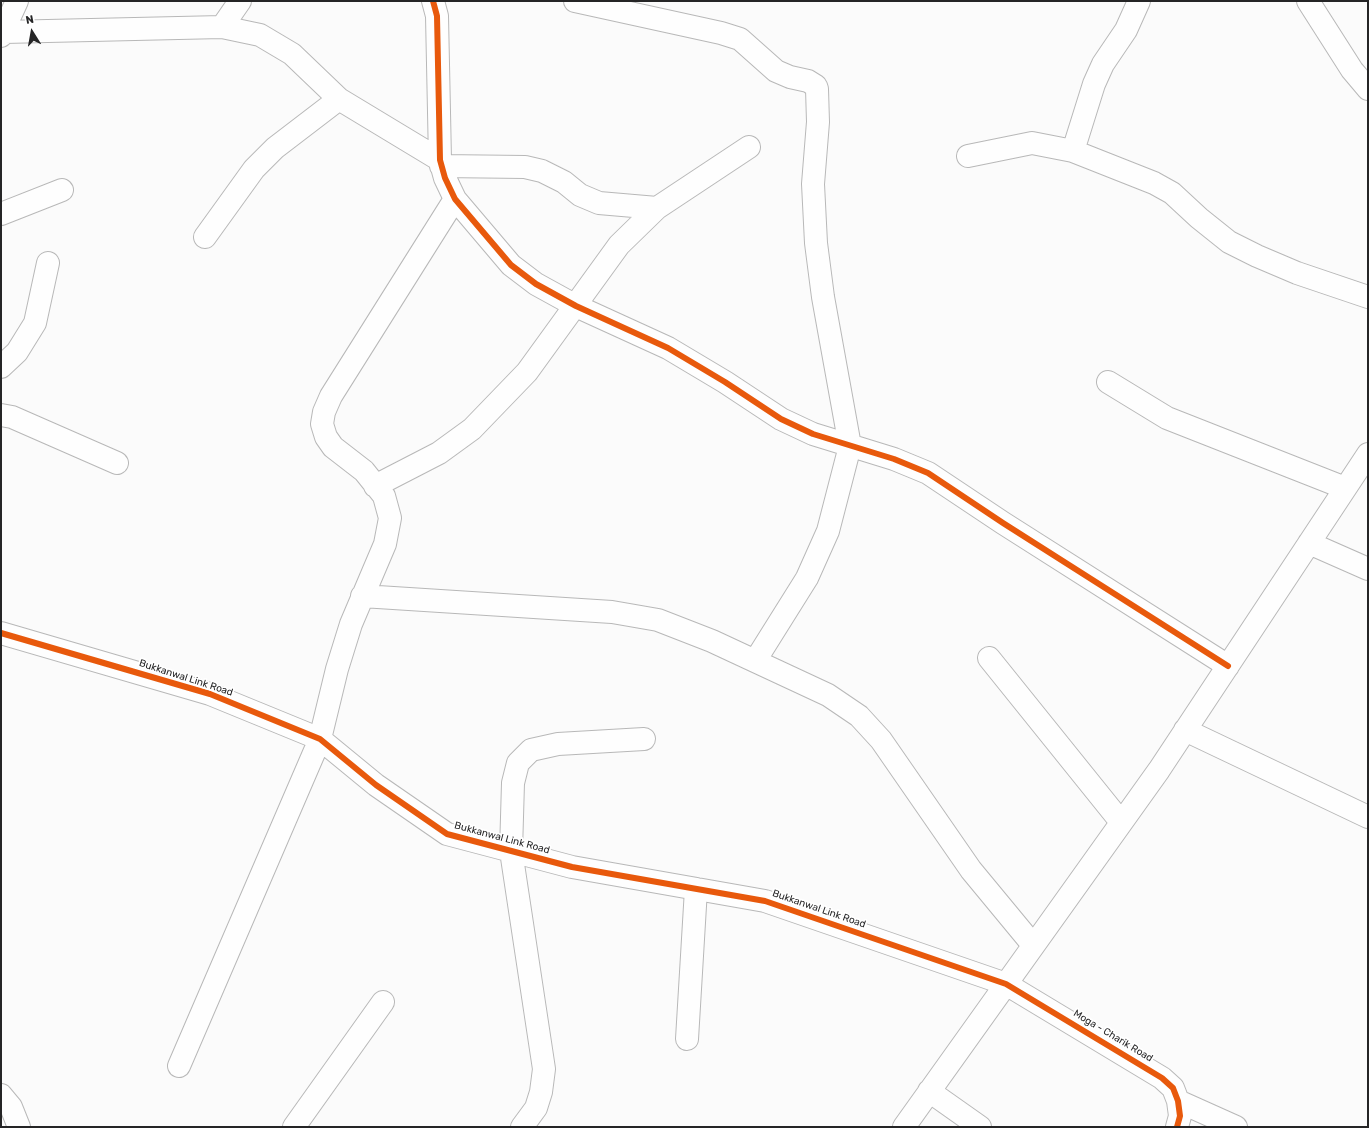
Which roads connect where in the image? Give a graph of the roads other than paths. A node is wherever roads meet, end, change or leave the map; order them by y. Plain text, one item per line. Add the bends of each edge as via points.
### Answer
1 (17, 1) edge
2 (240, 1) edge
3 (433, 1) edge
4 (575, 1) edge
5 (1139, 1) edge
6 (1308, 1) edge
7 (222, 27) junction
8 (2, 34) edge
9 (1368, 89) edge
10 (340, 99) junction
11 (749, 147) dead end
12 (1073, 151) junction
13 (968, 156) dead end
14 (441, 163) junction
15 (62, 190) dead end
16 (455, 199) junction
17 (657, 208) junction
18 (1, 214) edge
19 (205, 237) dead end
20 (48, 263) dead end
21 (1368, 297) edge
22 (576, 306) junction
23 (1, 367) edge
24 (1108, 382) dead end
25 (1, 415) edge
26 (850, 446) junction
27 (1368, 454) edge
28 (117, 463) dead end
29 (375, 486) junction
30 (1345, 488) junction
31 (1309, 543) junction
32 (1368, 569) edge
33 (362, 596) junction
34 (1, 633) edge
35 (989, 658) dead end
36 (755, 660) junction
37 (1228, 666) junction
38 (1185, 730) junction
39 (320, 739) junction
40 (644, 739) dead end
41 (1368, 817) edge
42 (1121, 822) junction
43 (511, 851) junction
44 (696, 889) junction
45 (1034, 945) junction
46 (1006, 984) junction
47 (383, 1002) dead end
48 (688, 1039) dead end
49 (179, 1066) dead end
50 (929, 1091) junction
51 (1, 1095) edge
52 (1178, 1102) junction
53 (19, 1127) edge
54 (294, 1127) edge
55 (522, 1127) edge
56 (904, 1127) edge
57 (980, 1127) edge
58 (1177, 1127) edge
59 (1236, 1127) edge

1 - 8 street
2 - 7 street
3 - 14 street via 437,16
4 - 26 street via 740,39 776,71 816,86 818,122 813,184 816,242
5 - 12 street via 1126,30 1103,64 1094,84
6 - 9 street via 1352,70
7 - 8 street
7 - 10 street via 260,36 292,54
10 - 14 street
10 - 19 street via 275,148 254,169
11 - 17 street
12 - 13 street via 1032,143
12 - 21 street via 1154,183 1172,193 1229,242 1257,256 1296,273
14 - 16 street
14 - 17 street via 525,167 542,171 564,182 580,195 599,203
15 - 18 street
16 - 22 street via 511,265 536,284
16 - 29 street via 331,396 324,412 322,424 333,447 364,472
17 - 22 street via 619,245
20 - 23 street via 35,322 17,352
22 - 26 street via 668,348 781,420
22 - 29 street via 527,372 472,430 439,453
24 - 30 street via 1167,418
25 - 28 street via 12,417
26 - 36 street via 828,531 807,578
26 - 37 street via 894,459 928,473
27 - 30 street
29 - 33 street via 384,496 390,518 386,544
30 - 31 street
31 - 32 street
31 - 37 street
33 - 36 street via 612,612 651,618
33 - 39 street via 337,669
34 - 39 street, Bukkanwal Link Road via 210,694
35 - 42 street
36 - 45 street via 828,695 859,716 881,740 971,870
37 - 38 street
38 - 41 street
38 - 42 street
39 - 43 street, Bukkanwal Link Road via 376,785 447,834
39 - 49 street
40 - 43 street via 558,744 531,750 518,762 513,783
42 - 45 street
43 - 44 street, Bukkanwal Link Road via 572,867
43 - 55 street via 544,1069 536,1108
44 - 46 street, Bukkanwal Link Road via 765,900
44 - 48 street
45 - 46 street
46 - 50 street
46 - 52 street, Moga - Charik Road via 1162,1078 1173,1088
47 - 54 street
50 - 56 street
50 - 57 street
51 - 53 street via 11,1107
52 - 58 street, Moga - Charik Road via 1180,1116
52 - 59 street

